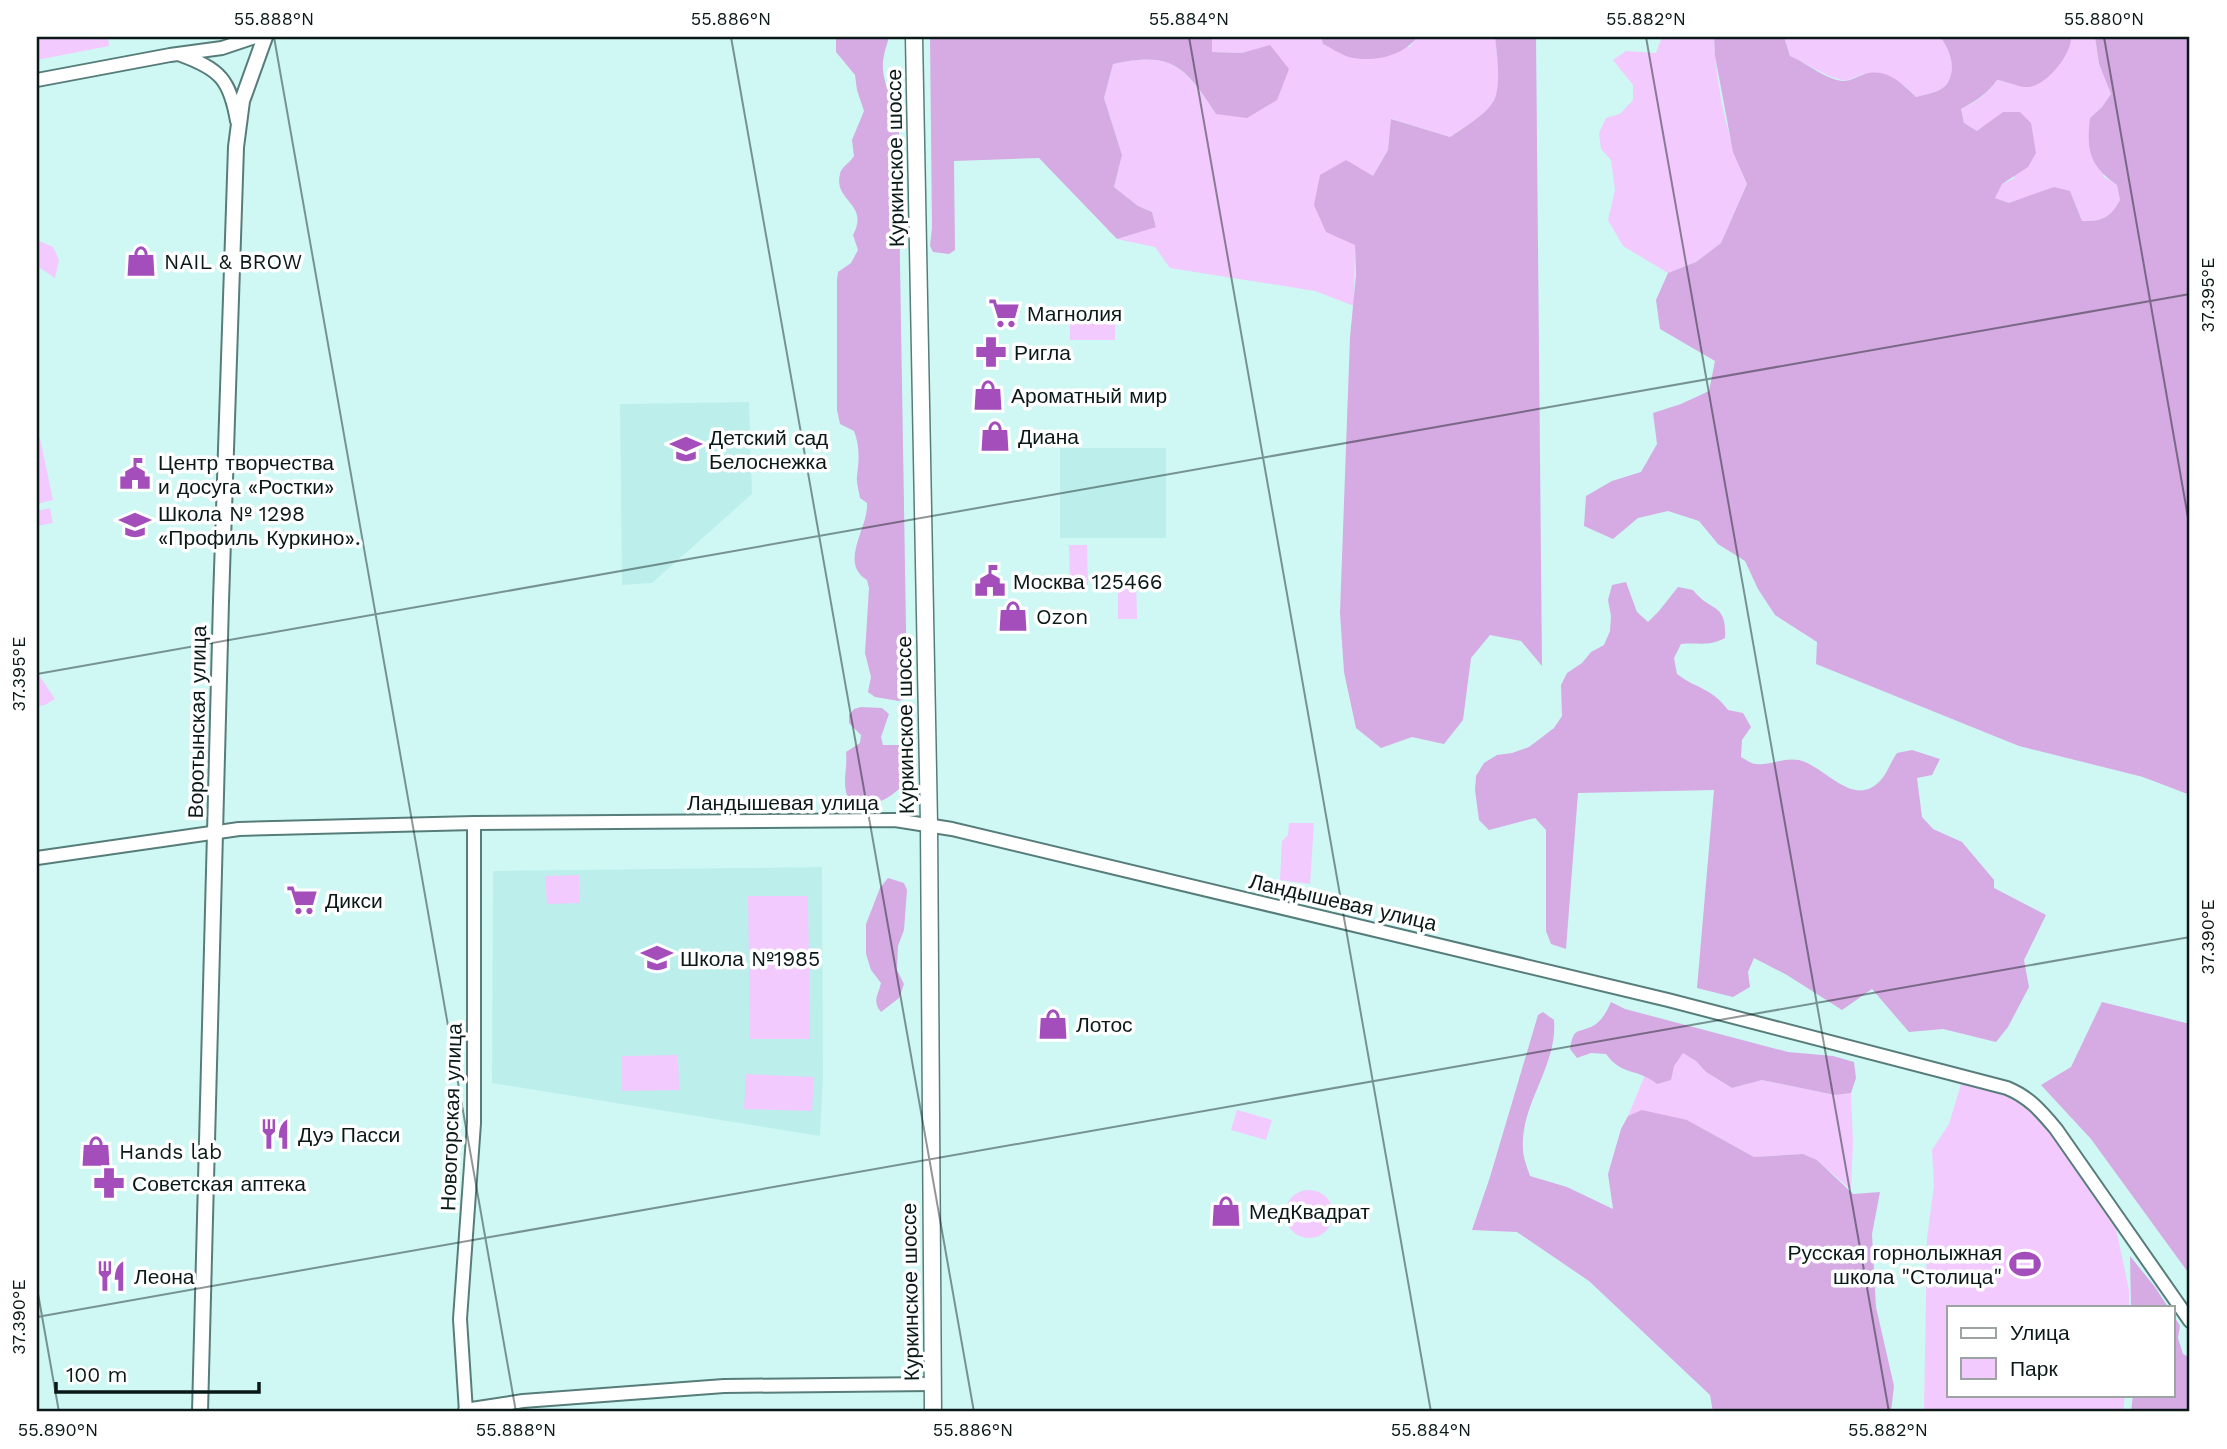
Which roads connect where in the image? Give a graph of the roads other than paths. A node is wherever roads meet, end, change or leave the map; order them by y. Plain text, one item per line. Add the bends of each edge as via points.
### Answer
1 (255, 37) edge
2 (264, 37) edge
3 (914, 37) edge
4 (177, 54) junction
5 (37, 80) edge
6 (238, 124) junction
7 (474, 823) junction
8 (929, 824) junction
9 (216, 833) junction
10 (37, 858) edge
11 (2190, 1321) edge
12 (932, 1384) junction
13 (465, 1411) edge
14 (200, 1412) edge
15 (933, 1412) edge

1 - 4 street via 222,48
2 - 6 street, Воротынская улица
3 - 8 main road, Куркинское шоссе
4 - 5 street
4 - 6 street via 218,73 233,100
6 - 9 street, Воротынская улица
7 - 8 street, Ландышевая улица via 895,820
7 - 9 street, Ландышевая улица
7 - 13 street, Новогорская улица via 474,1123 460,1319
8 - 11 street, Ландышевая улица via 1557,972 2023,1095 2056,1129
8 - 12 main road, Куркинское шоссе
9 - 10 street, Ландышевая улица
9 - 14 street, Воротынская улица
12 - 13 street via 724,1386 523,1401
12 - 15 main road, Куркинское шоссе

